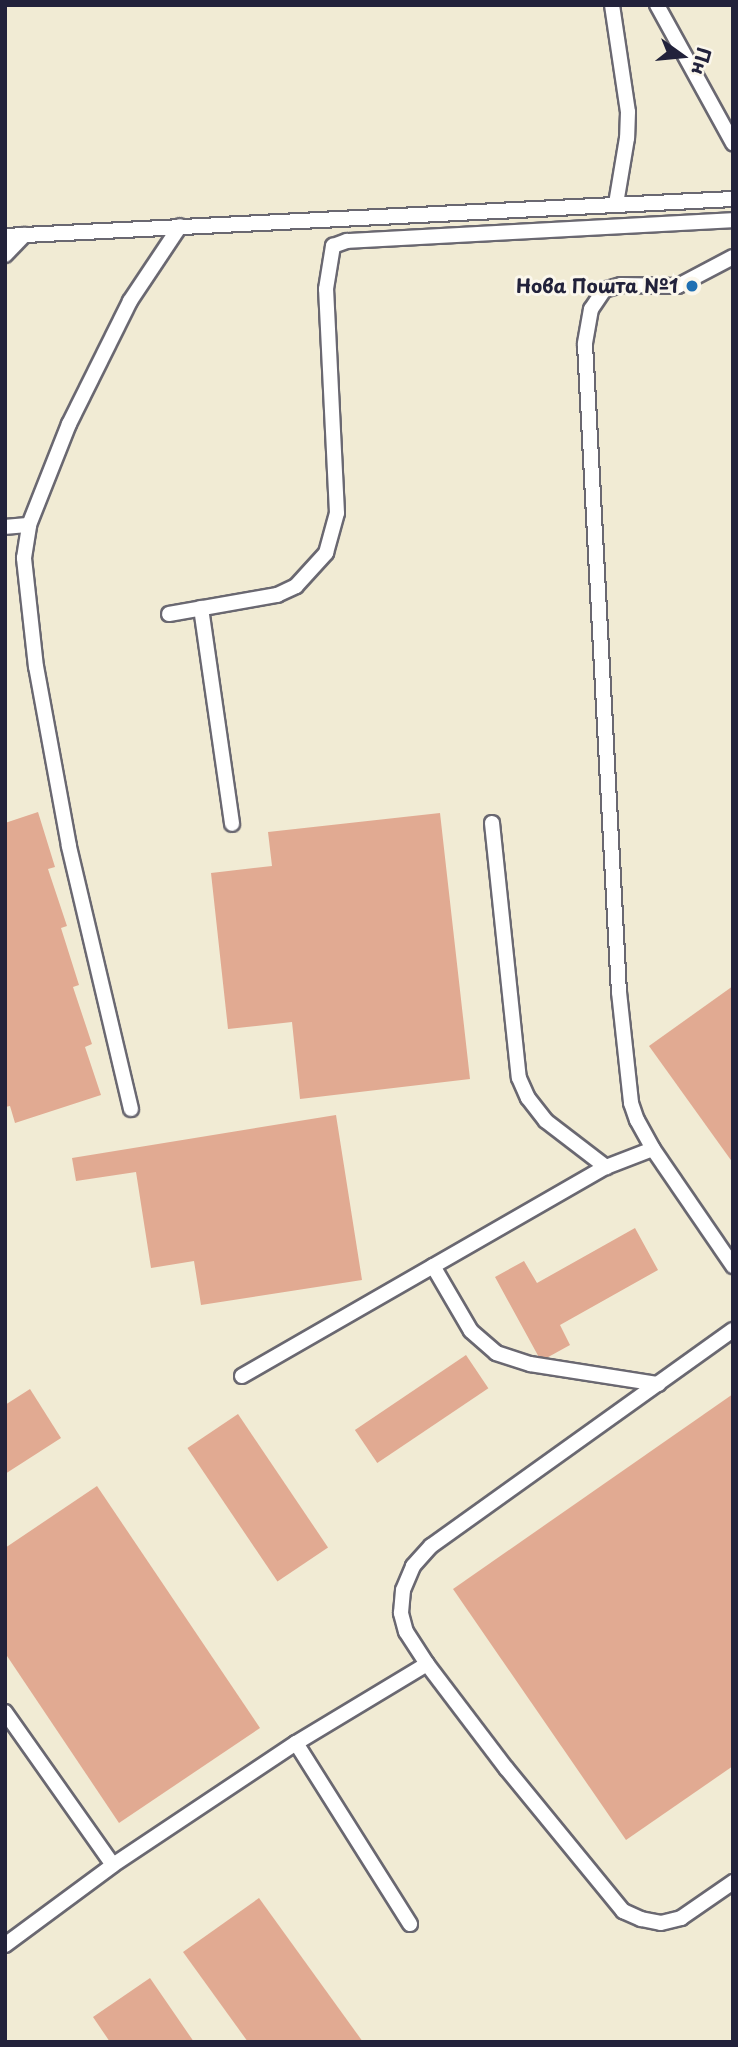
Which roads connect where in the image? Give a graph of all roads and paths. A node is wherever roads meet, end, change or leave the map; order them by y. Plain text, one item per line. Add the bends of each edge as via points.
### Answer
1 (612, 5) edge
2 (657, 5) edge
3 (733, 143) edge
4 (733, 199) edge
5 (616, 204) junction
6 (733, 220) edge
7 (180, 226) junction
8 (24, 235) junction
9 (5, 236) edge
10 (5, 256) edge
11 (733, 257) edge
12 (29, 525) junction
13 (5, 527) edge
14 (201, 608) junction
15 (169, 614) dead end
16 (492, 822) dead end
17 (232, 824) dead end
18 (131, 1109) dead end
19 (653, 1149) junction
20 (606, 1167) junction
21 (433, 1266) junction
22 (733, 1266) edge
23 (733, 1330) edge
24 (242, 1376) dead end
25 (658, 1384) junction
26 (427, 1664) junction
27 (5, 1712) edge
28 (296, 1743) junction
29 (113, 1865) junction
30 (733, 1882) edge
31 (410, 1924) dead end
32 (5, 1945) edge

1 - 5 lane via 628,112
2 - 3 lane
4 - 5 lane
5 - 7 lane
6 - 14 lane via 333,246 326,289 337,513 326,553 296,586 277,595
7 - 8 lane
7 - 12 lane via 109,340 55,454
8 - 9 lane
8 - 10 lane
11 - 19 lane via 678,286 621,285 604,290 591,309 586,331 619,992 631,1103
12 - 13 lane
12 - 18 lane via 25,584 36,667 69,846
14 - 15 lane
14 - 17 lane
16 - 20 lane via 519,1078 546,1121
19 - 20 lane
19 - 22 lane
20 - 21 lane
21 - 24 lane
21 - 25 lane via 471,1331 496,1353 521,1362
23 - 25 lane
25 - 26 lane via 431,1546 413,1566 403,1590 401,1613 405,1632
26 - 28 lane
26 - 30 lane via 623,1911 661,1923 681,1918
27 - 29 lane
28 - 29 lane
28 - 31 lane
29 - 32 lane

